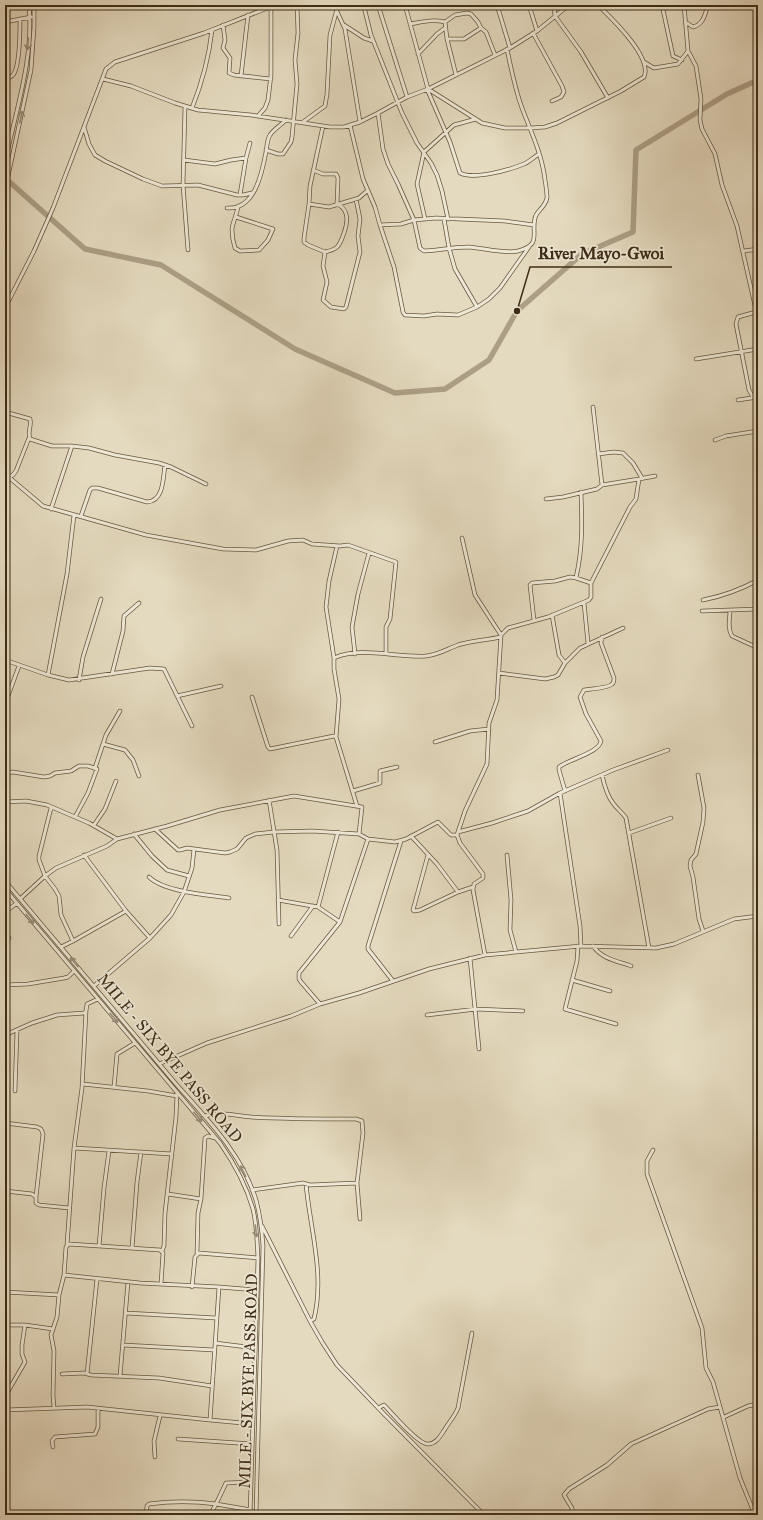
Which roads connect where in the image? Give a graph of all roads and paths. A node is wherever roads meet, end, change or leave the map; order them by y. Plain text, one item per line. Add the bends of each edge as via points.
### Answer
1 (29, 5) edge
2 (34, 5) edge
3 (297, 5) edge
4 (334, 5) edge
5 (378, 5) edge
6 (405, 5) edge
7 (497, 5) edge
8 (529, 5) edge
9 (554, 5) edge
10 (569, 5) edge
11 (598, 5) edge
12 (662, 5) edge
13 (684, 5) edge
14 (708, 5) edge
15 (758, 5) edge
16 (273, 6) edge
17 (364, 7) dead end
18 (337, 9) junction
19 (758, 9) edge
20 (248, 15) junction
21 (554, 16) junction
22 (34, 17) junction
23 (30, 18) junction
24 (20, 19) junction
25 (5, 22) edge
26 (445, 22) junction
27 (686, 22) junction
28 (410, 24) junction
29 (223, 25) junction
30 (344, 25) junction
31 (445, 28) junction
32 (481, 28) junction
33 (212, 30) junction
34 (537, 31) junction
35 (533, 34) junction
36 (447, 39) junction
37 (373, 41) junction
38 (509, 49) junction
39 (688, 51) junction
40 (418, 54) junction
41 (495, 55) junction
42 (682, 60) junction
43 (644, 62) junction
44 (456, 75) junction
45 (241, 76) junction
46 (5, 78) edge
47 (103, 79) junction
48 (271, 79) junction
49 (427, 89) junction
50 (407, 97) junction
51 (608, 98) junction
52 (552, 101) dead end
53 (398, 102) junction
54 (5, 104) edge
55 (184, 106) junction
56 (192, 108) junction
57 (378, 114) junction
58 (258, 116) junction
59 (476, 119) junction
60 (286, 120) junction
61 (293, 121) junction
62 (303, 122) junction
63 (360, 122) junction
64 (350, 125) junction
65 (84, 126) junction
66 (323, 126) junction
67 (531, 128) junction
68 (446, 132) junction
69 (250, 143) dead end
70 (266, 150) junction
71 (424, 152) junction
72 (539, 154) junction
73 (246, 158) junction
74 (184, 160) junction
75 (5, 162) edge
76 (313, 170) junction
77 (183, 185) junction
78 (5, 190) edge
79 (368, 190) junction
80 (252, 193) junction
81 (240, 195) junction
82 (356, 199) junction
83 (309, 204) junction
84 (337, 204) junction
85 (238, 206) junction
86 (227, 208) dead end
87 (236, 217) junction
88 (425, 219) junction
89 (444, 219) junction
90 (448, 219) junction
91 (414, 220) junction
92 (380, 225) junction
93 (534, 225) junction
94 (530, 245) junction
95 (449, 248) junction
96 (758, 249) edge
97 (188, 250) dead end
98 (325, 252) junction
99 (744, 252) junction
100 (477, 307) junction
101 (5, 308) edge
102 (756, 311) edge
103 (758, 319) edge
104 (758, 348) edge
105 (741, 352) junction
106 (696, 360) dead end
107 (753, 397) junction
108 (758, 397) edge
109 (738, 400) dead end
110 (594, 407) dead end
111 (5, 412) edge
112 (758, 431) edge
113 (29, 438) junction
114 (715, 440) dead end
115 (72, 446) junction
116 (598, 454) junction
117 (165, 465) junction
118 (5, 474) edge
119 (655, 476) dead end
120 (8, 477) junction
121 (641, 479) junction
122 (206, 484) dead end
123 (602, 486) junction
124 (581, 492) junction
125 (546, 499) dead end
126 (51, 509) junction
127 (74, 515) junction
128 (81, 516) junction
129 (462, 538) dead end
130 (337, 546) junction
131 (369, 553) junction
132 (576, 578) junction
133 (758, 580) edge
134 (591, 583) junction
135 (101, 599) dead end
136 (703, 600) dead end
137 (139, 603) dead end
138 (584, 603) junction
139 (758, 609) edge
140 (730, 610) junction
141 (702, 611) dead end
142 (552, 615) junction
143 (534, 620) junction
144 (623, 628) dead end
145 (501, 636) junction
146 (602, 637) junction
147 (588, 643) junction
148 (758, 648) edge
149 (355, 654) junction
150 (386, 654) junction
151 (334, 658) junction
152 (5, 660) edge
153 (565, 663) junction
154 (19, 666) junction
155 (499, 673) junction
156 (112, 674) junction
157 (48, 675) junction
158 (79, 680) junction
159 (221, 686) dead end
160 (177, 696) junction
161 (252, 697) dead end
162 (5, 704) edge
163 (120, 711) dead end
164 (192, 726) dead end
165 (489, 729) junction
166 (336, 737) junction
167 (435, 742) dead end
168 (103, 744) junction
169 (668, 750) dead end
170 (396, 767) dead end
171 (95, 768) junction
172 (5, 773) edge
173 (602, 775) junction
174 (698, 775) dead end
175 (139, 776) dead end
176 (116, 781) dead end
177 (353, 791) junction
178 (565, 791) junction
179 (560, 793) junction
180 (269, 800) junction
181 (5, 802) edge
182 (358, 806) junction
183 (51, 808) junction
184 (75, 817) junction
185 (672, 818) dead end
186 (94, 825) junction
187 (155, 829) junction
188 (274, 832) junction
189 (338, 832) junction
190 (458, 833) junction
191 (629, 833) junction
192 (134, 834) junction
193 (359, 834) junction
194 (412, 836) junction
195 (117, 839) junction
196 (368, 839) junction
197 (401, 841) junction
198 (194, 849) junction
199 (84, 855) junction
200 (428, 855) junction
201 (507, 855) dead end
202 (45, 876) junction
203 (189, 876) junction
204 (149, 877) dead end
205 (5, 881) edge
206 (473, 886) junction
207 (5, 889) edge
208 (184, 892) junction
209 (458, 892) junction
210 (229, 898) dead end
211 (20, 899) junction
212 (278, 900) junction
213 (17, 903) junction
214 (313, 906) junction
215 (318, 908) junction
216 (126, 911) junction
217 (5, 912) edge
218 (758, 916) edge
219 (340, 922) junction
220 (279, 924) dead end
221 (5, 930) edge
222 (703, 931) junction
223 (291, 936) dead end
224 (9, 938) dead end
225 (150, 938) junction
226 (73, 941) junction
227 (579, 946) junction
228 (593, 946) junction
229 (61, 947) junction
230 (649, 948) junction
231 (516, 952) junction
232 (485, 955) junction
233 (470, 958) junction
234 (631, 966) dead end
235 (74, 971) junction
236 (572, 980) junction
237 (393, 981) junction
238 (5, 985) edge
239 (94, 986) junction
240 (610, 991) dead end
241 (98, 998) junction
242 (320, 1004) junction
243 (109, 1005) junction
244 (106, 1008) junction
245 (476, 1010) junction
246 (86, 1011) junction
247 (522, 1011) dead end
248 (427, 1015) dead end
249 (616, 1024) dead end
250 (17, 1030) junction
251 (5, 1035) edge
252 (135, 1042) junction
253 (479, 1049) dead end
254 (159, 1064) junction
255 (82, 1084) junction
256 (114, 1087) junction
257 (15, 1091) dead end
258 (177, 1094) junction
259 (205, 1116) junction
260 (5, 1123) edge
261 (215, 1138) junction
262 (74, 1148) junction
263 (653, 1150) dead end
264 (109, 1151) junction
265 (141, 1152) junction
266 (172, 1154) junction
267 (357, 1183) junction
268 (306, 1184) junction
269 (252, 1190) junction
270 (5, 1191) edge
271 (168, 1194) junction
272 (36, 1197) junction
273 (201, 1199) junction
274 (69, 1208) junction
275 (253, 1210) junction
276 (360, 1219) dead end
277 (261, 1224) junction
278 (67, 1245) junction
279 (100, 1246) junction
280 (132, 1248) junction
281 (162, 1251) junction
282 (197, 1254) junction
283 (258, 1258) junction
284 (64, 1275) junction
285 (97, 1279) junction
286 (128, 1282) junction
287 (161, 1284) junction
288 (192, 1286) junction
289 (219, 1287) junction
290 (257, 1290) junction
291 (5, 1292) edge
292 (59, 1295) junction
293 (126, 1313) junction
294 (216, 1318) junction
295 (310, 1321) junction
296 (5, 1324) edge
297 (25, 1325) junction
298 (53, 1329) junction
299 (472, 1333) dead end
300 (215, 1343) junction
301 (123, 1345) junction
302 (255, 1348) junction
303 (214, 1350) junction
304 (62, 1374) dead end
305 (87, 1374) junction
306 (120, 1376) junction
307 (212, 1386) junction
308 (6, 1392) edge
309 (5, 1399) edge
310 (758, 1404) edge
311 (720, 1407) junction
312 (54, 1408) junction
313 (98, 1408) junction
314 (378, 1408) junction
315 (5, 1410) edge
316 (160, 1416) junction
317 (724, 1417) junction
318 (210, 1420) junction
319 (253, 1424) junction
320 (178, 1439) dead end
321 (252, 1444) junction
322 (53, 1447) dead end
323 (155, 1456) dead end
324 (251, 1482) junction
325 (251, 1494) junction
326 (256, 1494) junction
327 (216, 1504) junction
328 (250, 1510) junction
329 (146, 1515) edge
330 (210, 1515) edge
331 (250, 1515) edge
332 (256, 1515) edge
333 (484, 1515) edge
334 (572, 1515) edge
335 (755, 1515) edge

1 - 23 street
2 - 22 street
3 - 61 street
4 - 18 street
5 - 50 street
6 - 28 street
7 - 38 street
8 - 34 street
9 - 21 street
10 - 21 street
11 - 43 street via 631,41
12 - 42 street via 673,56
13 - 27 street
14 - 27 street via 698,26 689,26
15 - 19 street
16 - 20 street
16 - 48 street
17 - 37 street
18 - 30 street
18 - 62 street via 330,35 325,106
20 - 29 street
20 - 45 street
21 - 34 street
21 - 51 street via 581,52
22 - 23 street
78 -> 22 street via 31,70
23 - 24 street
23 -> 75 street via 27,64
24 - 25 street
24 - 46 street via 19,54 15,74
26 - 28 street via 438,20
26 - 31 street
26 - 32 street via 455,15 467,13 471,14
27 - 39 street
28 - 40 street
29 - 33 street
29 - 45 street via 223,48 230,58 229,73
30 - 37 street
30 - 63 street
31 - 36 street
31 - 40 street
32 - 36 street via 464,39
32 - 41 street via 486,32
33 - 47 street via 115,62 106,69
33 - 56 street via 204,72
34 - 35 street
35 - 38 street
35 - 52 street via 564,92 561,97
36 - 44 street
37 - 53 street
38 - 41 street
38 - 67 street via 514,81
39 - 42 street
39 - 99 street via 696,66 702,129 715,154
40 - 49 street
41 - 44 street
42 - 43 street via 678,64 658,68
43 - 51 street via 644,77
44 - 49 street
45 - 48 street
46 - 54 street
47 - 55 street via 131,86
47 - 65 street
48 - 58 street via 268,100
49 - 50 street
49 - 59 street
49 - 68 street
50 - 53 street
51 - 67 street via 557,123
53 - 57 street
53 - 71 street via 407,124
55 - 56 street
55 - 74 street
56 - 58 street
57 - 63 street
57 - 91 street via 388,164
58 - 60 street
59 - 67 street via 494,126
59 - 68 street via 460,122
60 - 61 street
60 - 70 street via 270,135
61 - 62 street
61 - 70 street via 291,142 283,154
62 - 66 street
63 - 64 street
64 - 66 street
64 - 79 street
65 - 77 street via 95,155 105,161 162,186
65 - 101 street via 53,208
66 - 76 street
67 - 72 street
68 - 71 street
68 - 72 street via 462,175 505,170 524,164
69 - 73 street
70 - 80 street via 259,182
71 - 88 street via 417,184
71 - 90 street via 437,175
72 - 93 street via 547,198 535,216
73 - 74 street via 215,164
73 - 81 street
74 - 77 street
76 - 83 street
76 - 84 street via 323,174 336,174
77 - 81 street via 198,185
77 - 97 street
79 - 82 street
79 - 92 street
80 - 81 street
80 - 85 street
82 - 84 street
82 - 98 street via 360,219 360,252 344,309 331,306 323,300 327,282 323,266
83 - 84 street via 329,207
83 - 98 street via 304,242
84 - 98 street via 345,211 348,223 342,241 337,247
85 - 86 street
85 - 87 street
87 - 87 street via 232,228 235,248 240,251 262,249 273,229
88 - 89 street
88 - 91 street
89 - 90 street
89 - 95 street
90 - 93 street
91 - 92 street via 401,224
91 - 95 street via 422,250
92 - 100 street via 394,267 404,314 458,315
93 - 94 street via 534,240
94 - 95 street via 515,252 468,247
94 - 100 street via 500,288
95 - 100 street via 455,270
96 - 99 street
99 - 102 street
102 - 103 street
102 - 105 street via 736,320
104 - 105 street
105 - 106 street
105 - 107 street via 749,390
107 - 108 street
107 - 109 street
110 - 116 street
111 - 113 street via 30,419
112 - 114 street
113 - 115 street via 52,446
113 - 120 street via 16,470
115 - 117 street
115 - 126 street
116 - 121 street via 623,453 633,463
116 - 123 street
117 - 122 street
117 - 128 street via 160,493 152,502 92,488
118 - 120 street
119 - 121 street
120 - 126 street via 43,506
121 - 123 street
121 - 134 street via 636,499
123 - 124 street
124 - 125 street
124 - 132 street via 582,539
126 - 127 street
127 - 128 street
127 - 157 street via 67,574
128 - 130 street via 146,535 223,549 256,550 288,540
129 - 145 street via 476,595
130 - 131 street via 348,545
130 - 151 street via 326,607
131 - 149 street via 352,627
131 - 150 street via 396,562 390,619 386,626
132 - 134 street
132 - 143 street via 532,583 530,585
133 - 136 street via 728,594
134 - 138 street via 591,597
135 - 158 street via 83,657
137 - 156 street via 124,616 123,631
138 - 142 street
138 - 147 street
139 - 140 street
140 - 141 street
140 - 148 street via 729,626 732,636
142 - 143 street
142 - 153 street via 559,655
143 - 145 street via 508,628
144 - 146 street
145 - 150 street via 459,645 434,655
145 - 155 street
146 - 147 street
146 - 178 street via 601,643 614,683 606,687 584,690 580,697 601,741 595,749 559,767
147 - 153 street
149 - 150 street
149 - 151 street
151 - 166 street via 334,675 339,699
152 - 154 street
153 - 155 street via 558,675 545,679
154 - 157 street
154 - 162 street
155 - 165 street via 497,700
156 - 158 street
156 - 160 street via 150,668 164,669
157 - 158 street
159 - 160 street
160 - 164 street
161 - 166 street via 270,749
163 - 168 street
165 - 167 street via 470,731
165 - 190 street via 487,764 465,811
166 - 177 street
168 - 171 street
168 - 175 street via 125,750 133,760
169 - 173 street
170 - 177 street via 380,771 380,783
171 - 172 street via 79,766 71,771 44,777
171 - 184 street via 97,769 88,793
173 - 178 street
173 - 191 street via 612,802 623,813
174 - 222 street via 703,797 703,815 696,854 690,866
176 - 186 street via 105,809
177 - 182 street
178 - 179 street
179 - 190 street via 528,811
179 - 227 street via 580,926
180 - 182 street via 299,796
180 - 187 street via 202,814
180 - 188 street
181 - 183 street via 38,803
182 - 193 street via 362,807
183 - 184 street
183 - 202 street via 38,860
184 - 186 street
185 - 191 street
186 - 195 street
187 - 192 street
187 - 198 street via 178,850
188 - 189 street
188 - 198 street via 249,836 230,852
188 - 212 street
189 - 193 street
189 - 215 street
190 - 194 street via 451,835 438,822
190 - 206 street via 460,842 483,874
191 - 230 street
192 - 195 street
192 - 203 street via 167,870
193 - 196 street
194 - 197 street
194 - 200 street
195 - 199 street
196 - 197 street
196 - 219 street
197 - 237 street via 368,946
198 - 203 street
199 - 202 street
199 - 216 street
200 - 209 street
200 - 209 street via 414,911
201 - 231 street via 511,900 510,930
202 - 211 street
202 - 226 street via 59,896 61,915
203 - 208 street
204 - 208 street via 161,886
205 - 211 street, MILE - SIX BYE PASS ROAD
206 - 209 street
206 - 232 street
207 - 213 street
208 - 210 street
208 - 225 street via 171,915
211 - 229 street, MILE - SIX BYE PASS ROAD
212 - 214 street
212 - 220 street
213 - 217 street
213 -> 235 street
214 - 215 street
214 - 223 street
215 - 219 street
216 - 225 street
216 - 226 street
218 - 222 street via 734,919
219 - 242 street via 299,973 301,982
221 - 224 street
222 - 230 street via 674,944
225 - 239 street
226 - 229 street
227 - 228 street
227 - 231 street
227 - 236 street
228 - 230 street
228 - 234 street via 604,957
239 -> 229 street, MILE - SIX BYE PASS ROAD
231 - 232 street
232 - 233 street
233 - 237 street
233 - 245 street
235 - 238 street via 64,978
235 - 241 street
236 - 240 street
236 - 249 street via 565,1009
237 - 242 street
239 - 243 street, MILE - SIX BYE PASS ROAD
241 - 244 street
241 - 246 street via 87,1004
242 - 254 street via 207,1043
243 - 244 street
243 - 254 street, MILE - SIX BYE PASS ROAD
244 -> 252 street
245 - 247 street
245 - 248 street
245 - 253 street
246 - 250 street via 57,1015
246 - 255 street
250 - 251 street
250 - 257 street
252 - 256 street via 117,1054
252 - 258 street
254 - 259 street, MILE - SIX BYE PASS ROAD
255 - 256 street
255 - 262 street
256 - 258 street
258 -> 261 street
258 - 266 street
259 - 267 street via 220,1114 360,1120 363,1123 363,1133
269 -> 259 street, MILE - SIX BYE PASS ROAD via 230,1148
260 - 272 street via 41,1129 43,1134
261 - 273 street via 205,1138
261 - 275 street via 233,1162
262 - 264 street
262 - 274 street
263 - 311 street via 647,1161 647,1174 702,1328 706,1368
264 - 265 street
264 - 279 street
265 - 266 street
265 - 280 street
266 - 271 street
267 - 268 street
267 - 276 street
268 - 269 street
268 - 295 street via 318,1280 317,1307 314,1319
269 - 277 street, MILE - SIX BYE PASS ROAD
270 - 272 street via 32,1194
271 - 273 street
271 - 281 street
272 - 274 street via 36,1203 39,1205
273 - 282 street
274 - 278 street
275 - 277 street
275 -> 283 street
277 - 295 street
277 - 326 street, MILE - SIX BYE PASS ROAD via 263,1269
278 - 279 street
278 - 284 street
279 - 280 street
280 - 281 street
281 - 287 street
282 - 283 street
282 - 288 street
283 - 290 street
284 - 285 street
284 - 292 street
285 - 286 street
285 - 305 street
286 - 287 street
286 - 293 street
287 - 288 street
288 - 289 street
289 - 290 street
289 - 294 street
290 - 302 street
291 - 292 street
292 - 298 street
293 - 294 street
293 - 301 street
294 - 300 street
295 - 314 street via 337,1365
296 - 297 street
297 - 298 street
297 - 308 street via 22,1349 24,1362
298 - 312 street via 51,1335 54,1351
299 - 314 street via 458,1408 437,1441 424,1443 402,1425 384,1405
300 - 302 street
300 - 303 street
301 - 303 street
301 - 306 street
302 - 319 street
303 - 307 street
304 - 305 street
305 - 306 street
306 - 307 street via 159,1378
307 - 318 street
308 - 309 street
310 - 317 street
311 - 317 street
311 - 334 street via 708,1409 631,1444 607,1465 569,1489 564,1495 572,1508
312 - 313 street
312 - 315 street
313 - 316 street
313 - 322 street via 96,1434 55,1437 52,1441
314 - 333 street
316 - 318 street
316 - 323 street via 154,1441
317 - 335 street via 740,1478
318 - 319 street
319 - 321 street
320 - 321 street
321 - 324 street
324 - 325 street
324 - 327 street via 226,1483
325 - 326 street
325 - 328 street
326 - 332 street, MILE - SIX BYE PASS ROAD
327 - 328 street
327 - 329 street via 149,1504 146,1506
327 - 330 street
328 - 331 street

